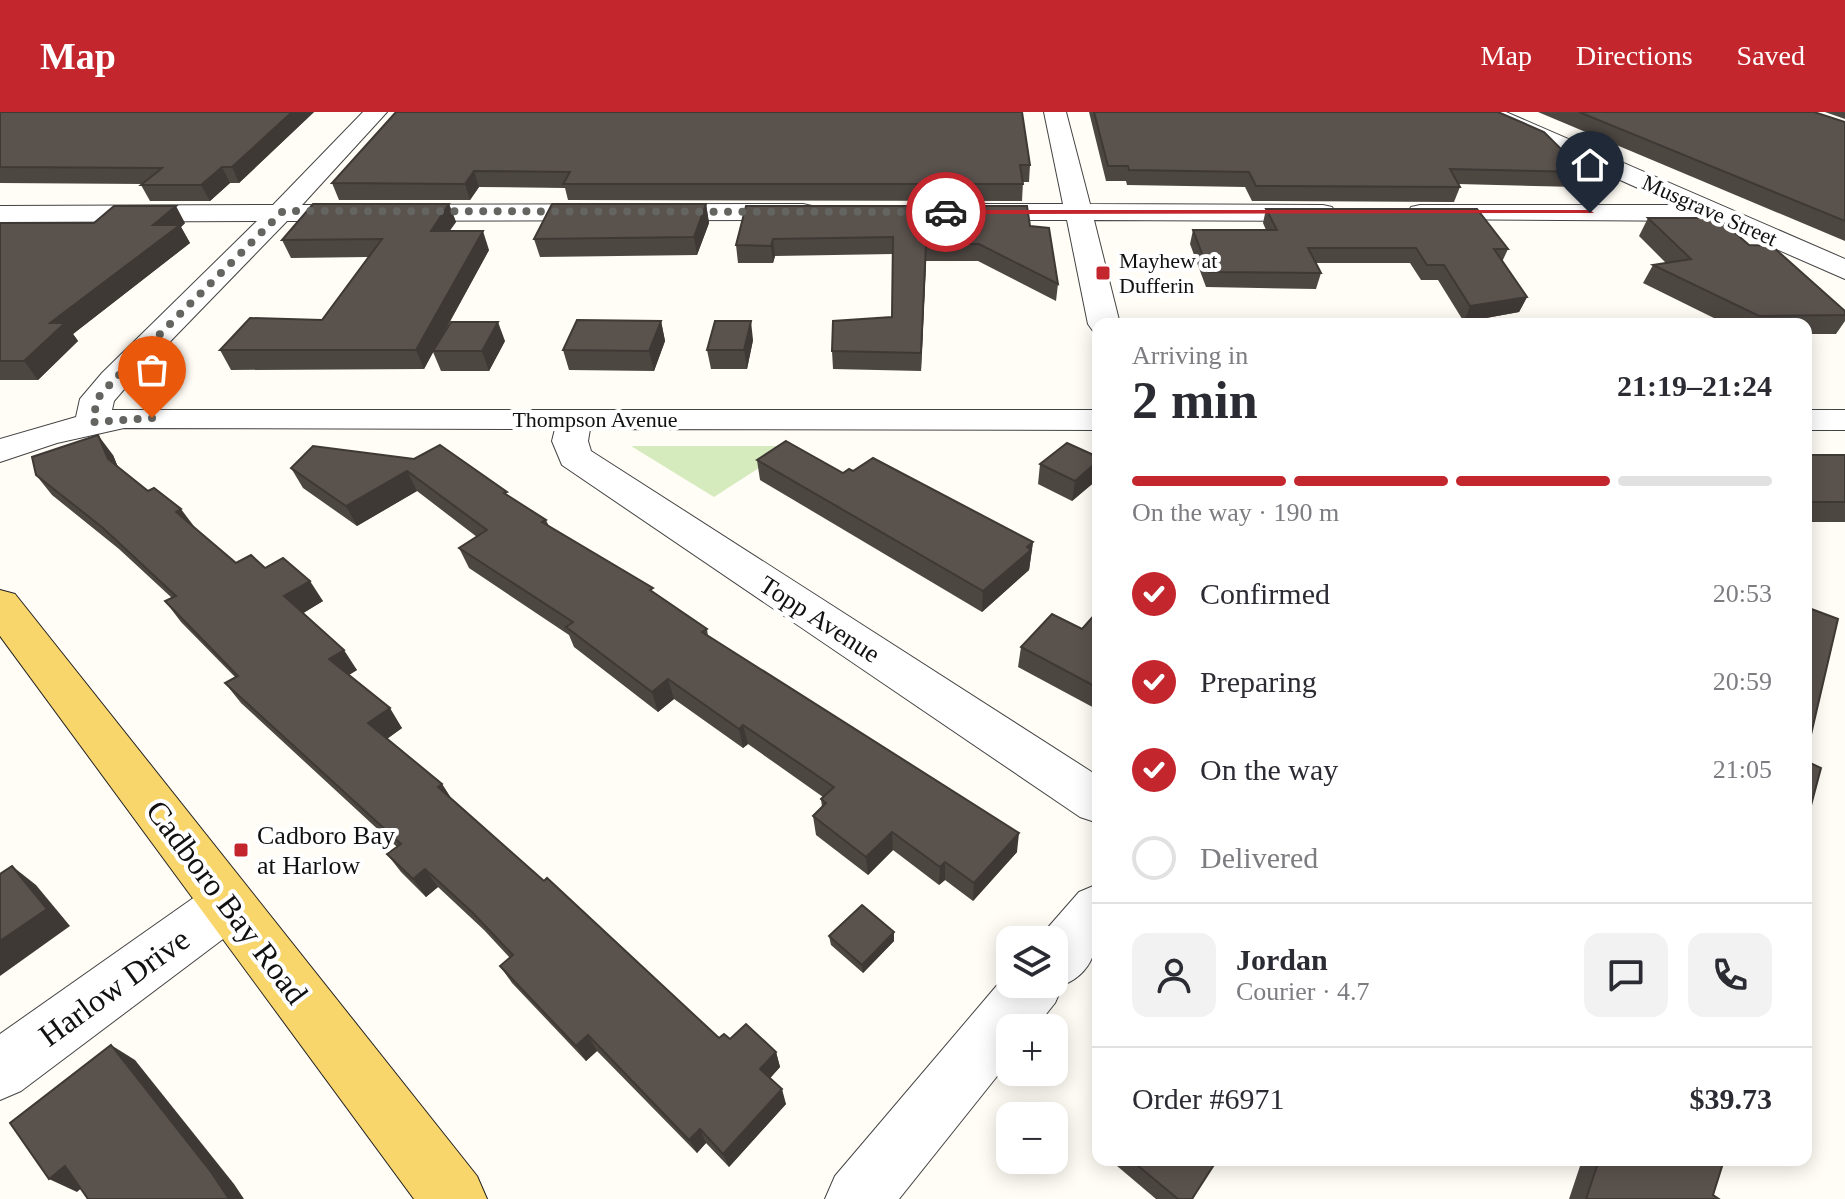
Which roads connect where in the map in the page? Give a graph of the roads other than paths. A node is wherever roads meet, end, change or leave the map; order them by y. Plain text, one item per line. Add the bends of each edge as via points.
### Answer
1 (376, 112) edge
2 (1055, 112) edge
3 (1487, 112) edge
4 (283, 211) junction
5 (827, 212) edge
6 (937, 212) edge
7 (1079, 213) junction
8 (1350, 213) edge
9 (1398, 213) edge
10 (1717, 213) junction
11 (0, 214) edge
12 (1845, 270) edge
13 (1103, 318) edge
14 (575, 419) junction
15 (1092, 420) edge
16 (1812, 420) edge
17 (1845, 420) edge
18 (93, 422) junction
19 (0, 451) edge
20 (0, 605) edge
21 (1092, 798) edge
22 (228, 904) junction
23 (1092, 916) edge
24 (1068, 945) edge
25 (1023, 998) edge
26 (0, 1070) edge
27 (454, 1199) edge
28 (858, 1199) edge

1 - 4 street
2 - 7 street
3 - 10 street, Musgrave Street
4 - 5 street
4 - 11 street
4 - 18 street via 114,380 97,399
6 - 7 street
7 - 8 street
7 - 13 street
9 - 10 street
10 - 12 street, Musgrave Street
14 - 15 street, Thompson Avenue
14 - 18 street, Thompson Avenue via 198,417
14 - 21 street, Topp Avenue via 570,441 575,457
16 - 17 street
18 - 19 street, Thompson Avenue
20 - 22 main road, Cadboro Bay Road
22 - 26 street, Harlow Drive
22 - 27 main road, Cadboro Bay Road
23 - 24 street
25 - 28 street

